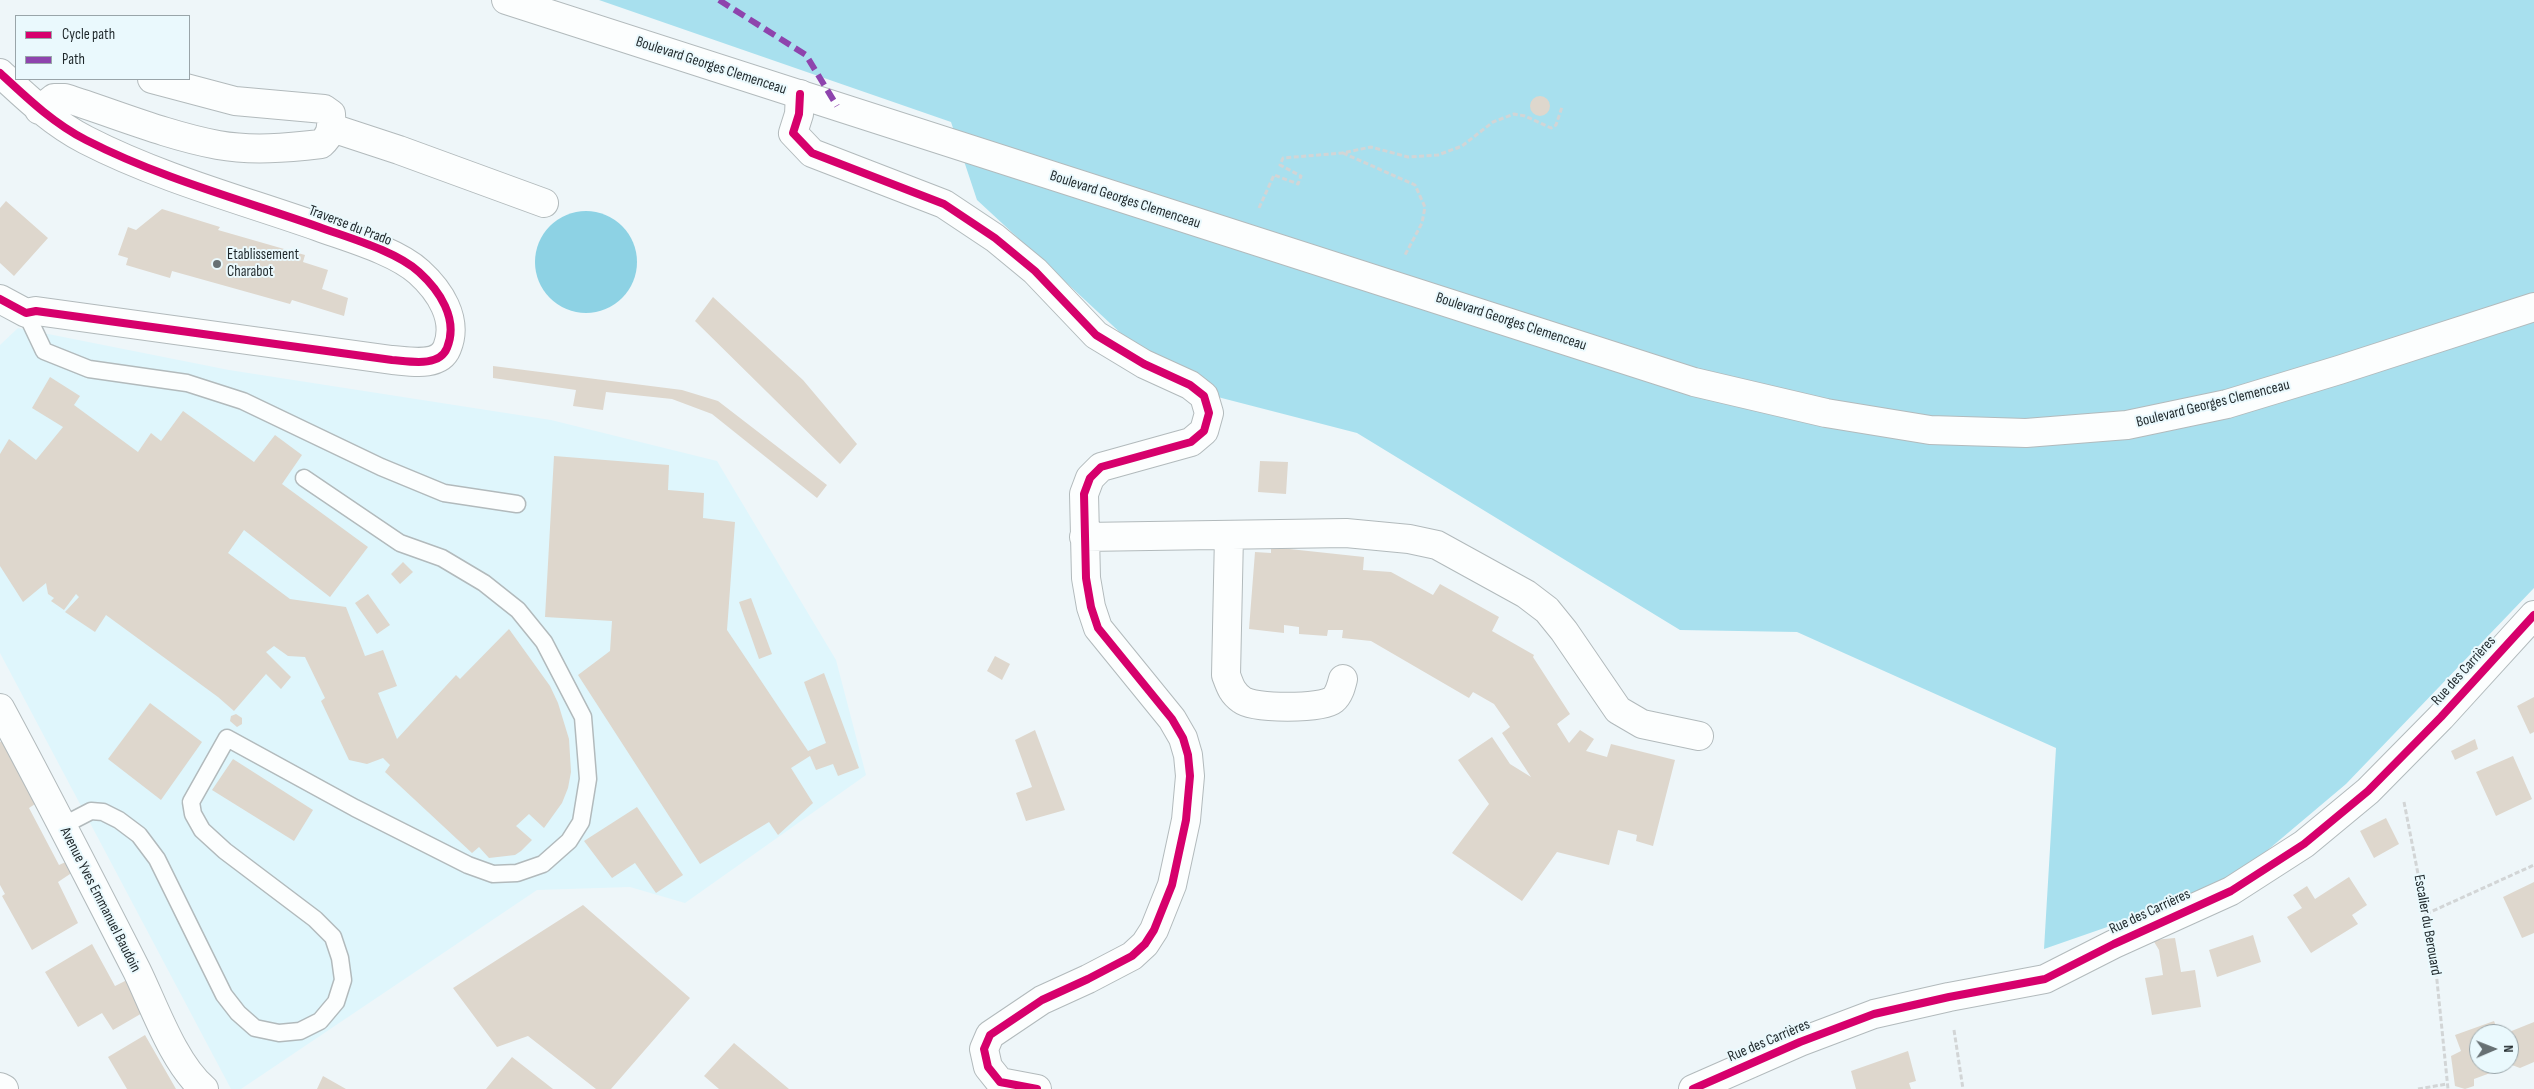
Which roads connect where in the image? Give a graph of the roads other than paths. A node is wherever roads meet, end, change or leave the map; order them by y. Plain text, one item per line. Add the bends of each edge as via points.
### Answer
1 (506, 0) edge
2 (0, 73) edge
3 (156, 80) edge
4 (800, 94) junction
5 (39, 110) junction
6 (332, 128) junction
7 (544, 203) dead end
8 (0, 299) edge
9 (2534, 308) edge
10 (26, 313) junction
11 (304, 478) dead end
12 (517, 504) dead end
13 (1229, 535) junction
14 (1084, 537) junction
15 (2534, 614) edge
16 (1343, 679) dead end
17 (0, 708) edge
18 (1700, 736) dead end
19 (62, 826) junction
20 (0, 1087) edge
21 (4, 1089) edge
22 (204, 1089) edge
23 (1037, 1089) edge
24 (1692, 1089) edge

1 - 4 street, Boulevard Georges Clemenceau
2 - 5 street, Traverse du Prado
3 - 6 street via 235,101 324,109 331,114
4 - 9 street, Boulevard Georges Clemenceau via 1694,382 1826,414 1930,430 2026,433 2127,425 2227,404
4 - 14 street via 799,114 793,133 812,153 944,204 995,238 1028,266 1096,335 1144,364 1190,385 1204,396 1209,413 1204,431 1192,442 1101,467 1090,478 1084,494
5 - 6 street via 54,98 65,98 149,127 219,145 261,148 321,144
5 - 10 street, Traverse du Prado via 85,140 147,166 379,248 418,270 440,295 448,312 450,331 447,349 440,357 428,362 414,362 36,311
6 - 7 street
8 - 10 street, Traverse du Prado
10 - 12 lane via 44,350 89,369 186,384 243,401 381,467 444,492
11 - 19 lane via 400,543 442,558 484,583 518,610 544,642 583,717 588,779 581,822 569,841 543,864 517,873 493,874 468,865 355,808 226,738 191,802 202,830 315,919 333,937 340,958 343,980 336,1002 320,1021 300,1031 279,1033 255,1028 224,995 157,860 139,835 103,812 91,811
13 - 14 street
13 - 16 street via 1226,675 1232,692 1244,702 1318,706 1332,700
13 - 18 street via 1346,533 1437,545 1526,594 1546,610 1564,630 1618,710 1642,724
14 - 23 street via 1090,606 1098,628 1172,719 1183,738 1190,776 1186,820 1172,885 1145,944 1132,956 1042,1000 990,1035 984,1049 988,1067 1000,1082
15 - 24 street, Rue des Carrières via 2441,717 2368,791 2304,844 2231,891 2045,979 1874,1014
17 - 19 street, Avenue Yves Emmanuel Baudoin
19 - 22 street, Avenue Yves Emmanuel Baudoin via 171,1044 196,1083
20 - 21 street

